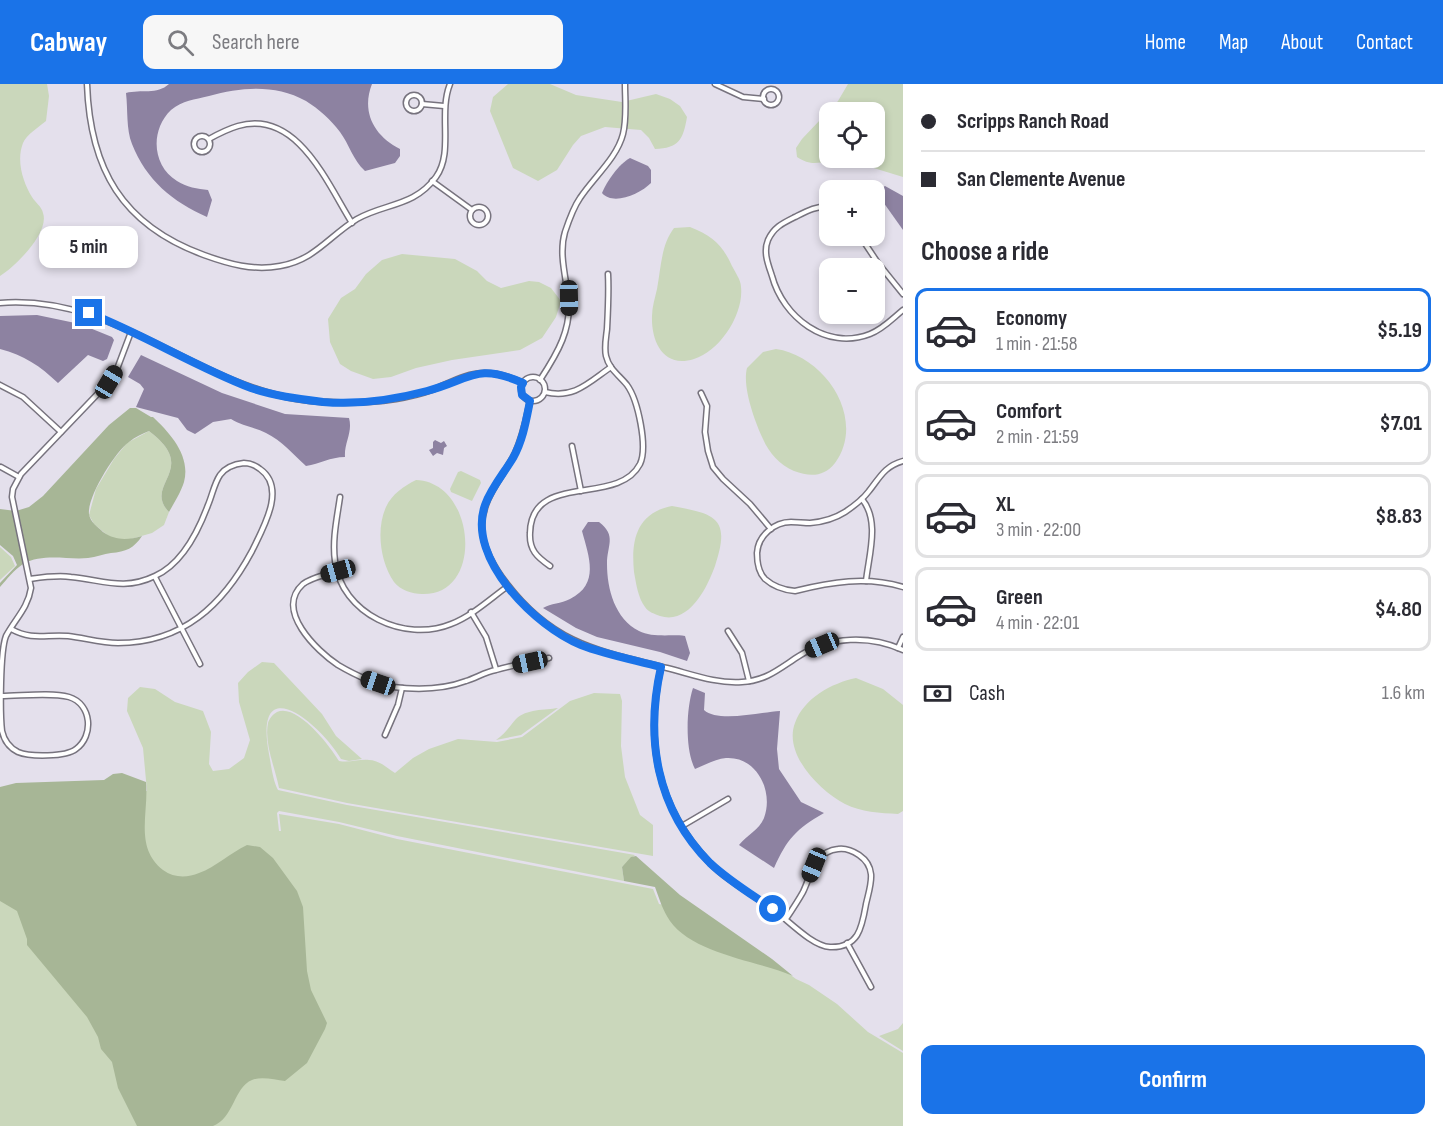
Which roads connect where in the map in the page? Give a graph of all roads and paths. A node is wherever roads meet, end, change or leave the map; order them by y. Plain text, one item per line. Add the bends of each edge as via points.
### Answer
1 (87, 84) edge
2 (450, 84) edge
3 (625, 84) edge
4 (715, 84) edge
5 (764, 99) junction
6 (422, 104) junction
7 (444, 106) junction
8 (209, 139) junction
9 (432, 181) junction
10 (819, 207) edge
11 (471, 210) junction
12 (352, 223) junction
13 (867, 246) edge
14 (608, 274) dead end
15 (903, 294) edge
16 (0, 303) edge
17 (903, 310) edge
18 (131, 332) junction
19 (611, 367) junction
20 (540, 380) junction
21 (523, 383) junction
22 (0, 385) edge
23 (545, 392) junction
24 (701, 393) dead end
25 (530, 401) junction
26 (61, 432) junction
27 (572, 446) dead end
28 (226, 460) dead end
29 (903, 461) edge
30 (1, 467) edge
31 (230, 467) junction
32 (19, 477) junction
33 (581, 491) junction
34 (340, 497) dead end
35 (862, 499) junction
36 (771, 529) junction
37 (550, 566) dead end
38 (338, 571) junction
39 (155, 577) junction
40 (30, 579) junction
41 (866, 580) junction
42 (508, 586) junction
43 (903, 587) edge
44 (471, 612) junction
45 (182, 628) junction
46 (11, 629) junction
47 (728, 631) dead end
48 (903, 637) edge
49 (901, 649) edge
50 (549, 658) dead end
51 (200, 664) dead end
52 (0, 665) edge
53 (661, 667) junction
54 (496, 669) junction
55 (749, 681) junction
56 (402, 688) junction
57 (1, 696) edge
58 (385, 735) dead end
59 (728, 799) dead end
60 (682, 826) junction
61 (786, 919) junction
62 (847, 943) junction
63 (871, 987) dead end

1 - 12 street via 95,147 111,183 140,219 181,247 243,267 281,266 316,251
2 - 7 street
3 - 20 street via 623,136 579,199 566,229 563,264 569,311 559,349
4 - 5 street via 743,97
5 - 5 street via 772,105 777,103 778,95 768,90
6 - 6 street via 416,95 406,102 413,111
6 - 7 street
7 - 9 street via 445,150
8 - 8 street via 196,138 196,149 208,150
8 - 12 street via 247,124 269,125 292,135 308,153
9 - 11 street
9 - 12 street via 406,202
10 - 17 street via 779,225 767,242 766,257 776,290 794,316 826,334 855,338 884,327
11 - 11 street via 474,223 485,222 488,216 484,208
13 - 15 street
14 - 19 street via 605,355
16 - 18 street via 34,302 68,308
18 - 21 street via 253,388 297,399 354,403 398,398 483,373
18 - 26 street via 109,382
19 - 23 street via 573,392
19 - 33 street via 632,392 643,455 629,477
20 - 21 street via 532,377
20 - 23 street
21 - 25 street via 522,395
22 - 26 street via 23,397
23 - 25 street via 538,400
24 - 36 street via 707,406 705,432 713,467
25 - 42 street via 522,437 492,490 483,515 487,548
26 - 32 street
27 - 33 street
28 - 31 street
29 - 35 street via 882,472
30 - 32 street
31 - 39 street via 220,475 201,523 180,556
31 - 45 street via 249,463 265,472 271,480 273,500 236,580 217,603
32 - 40 street via 13,489 13,507
33 - 37 street via 546,501 530,523 532,550
34 - 38 street via 334,543
35 - 36 street via 835,518 781,523
35 - 41 street via 873,525
36 - 41 street via 761,540 757,556 762,575 779,589 795,591 839,581
38 - 44 street via 357,604 370,616 398,628 440,628
38 - 56 street via 303,584 293,607 299,625 317,648 336,663 364,678
39 - 40 street via 127,585 74,577
39 - 45 street
40 - 46 street via 28,602
41 - 43 street
42 - 44 street
42 - 53 street via 534,615 581,645
44 - 54 street via 486,637
45 - 46 street via 147,640 118,643 26,636
45 - 51 street
46 - 52 street
47 - 55 street via 742,653
48 - 49 street
49 - 55 street via 861,639 822,645 772,674
50 - 54 street
52 - 57 street
53 - 55 street via 716,680
53 - 60 street via 653,736 666,794
54 - 56 street via 446,686
56 - 58 street
57 - 57 street via 74,699 87,716 86,738 76,749 62,754 17,752 2,730
59 - 60 street
60 - 61 street via 723,874
61 - 62 street via 823,946
61 - 62 street via 817,860 824,853 851,851 866,861 872,881 863,923 855,939
62 - 63 street

